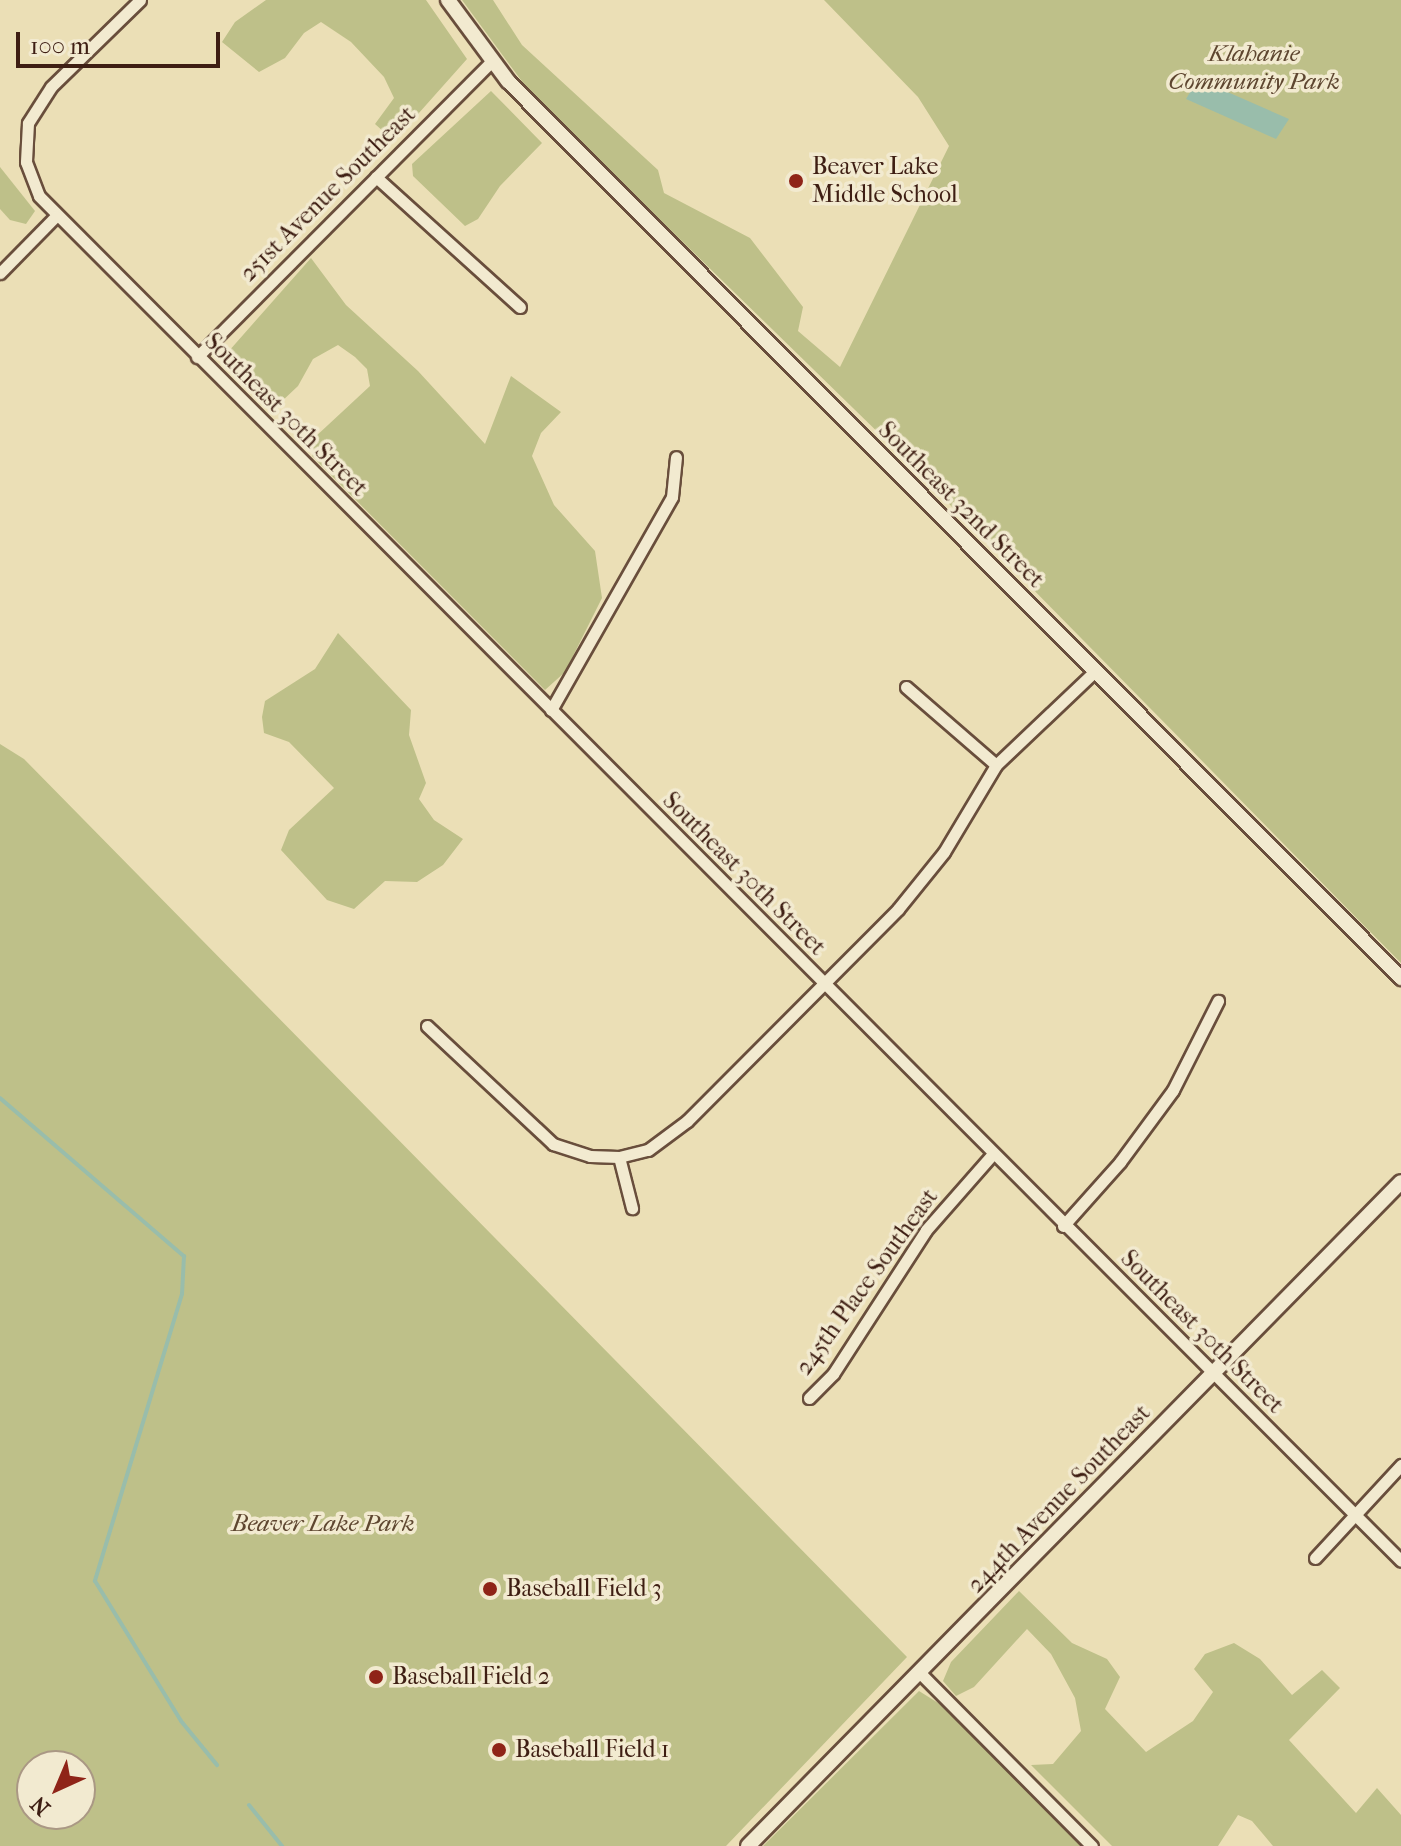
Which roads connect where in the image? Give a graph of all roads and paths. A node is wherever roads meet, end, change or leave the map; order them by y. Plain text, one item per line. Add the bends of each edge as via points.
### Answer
1 (140, 0) edge
2 (448, 0) edge
3 (491, 62) junction
4 (376, 177) junction
5 (56, 216) junction
6 (0, 273) edge
7 (520, 307) dead end
8 (197, 357) junction
9 (676, 457) dead end
10 (1095, 671) junction
11 (906, 687) dead end
12 (551, 710) junction
13 (996, 765) junction
14 (1401, 978) edge
15 (822, 984) junction
16 (1218, 1001) dead end
17 (427, 1026) dead end
18 (992, 1155) junction
19 (619, 1157) junction
20 (1401, 1182) edge
21 (632, 1208) dead end
22 (1063, 1226) junction
23 (1212, 1373) junction
24 (809, 1398) dead end
25 (1401, 1465) edge
26 (1356, 1517) junction
27 (1315, 1558) dead end
28 (1401, 1561) edge
29 (920, 1673) junction
30 (748, 1846) edge
31 (1092, 1846) edge

1 - 5 street, Southeast 30th Street via 51,87 28,123 26,162 39,196
2 - 3 street, Southeast 32nd Street
3 - 4 street, 251st Avenue Southeast
3 - 10 street, Southeast 32nd Street
4 - 7 street
4 - 8 street, 251st Avenue Southeast
5 - 6 street
5 - 8 street, Southeast 30th Street
8 - 12 street, Southeast 30th Street
9 - 12 street via 672,497
10 - 13 street
10 - 14 street, Southeast 32nd Street
11 - 13 street
12 - 15 street, Southeast 30th Street
13 - 15 street via 925,878
15 - 18 street, Southeast 30th Street
15 - 19 street via 687,1121 648,1150
16 - 22 street via 1173,1090 1120,1162
17 - 19 street via 553,1144 590,1156
18 - 22 street, Southeast 30th Street
18 - 24 street, 245th Place Southeast via 926,1230 833,1374
19 - 21 street
20 - 23 street, 244th Avenue Southeast
22 - 23 street, Southeast 30th Street
23 - 26 street, Southeast 30th Street
23 - 29 street, 244th Avenue Southeast
25 - 26 street
26 - 27 street
26 - 28 street, Southeast 30th Street
29 - 30 street, 244th Avenue Southeast
29 - 31 street

